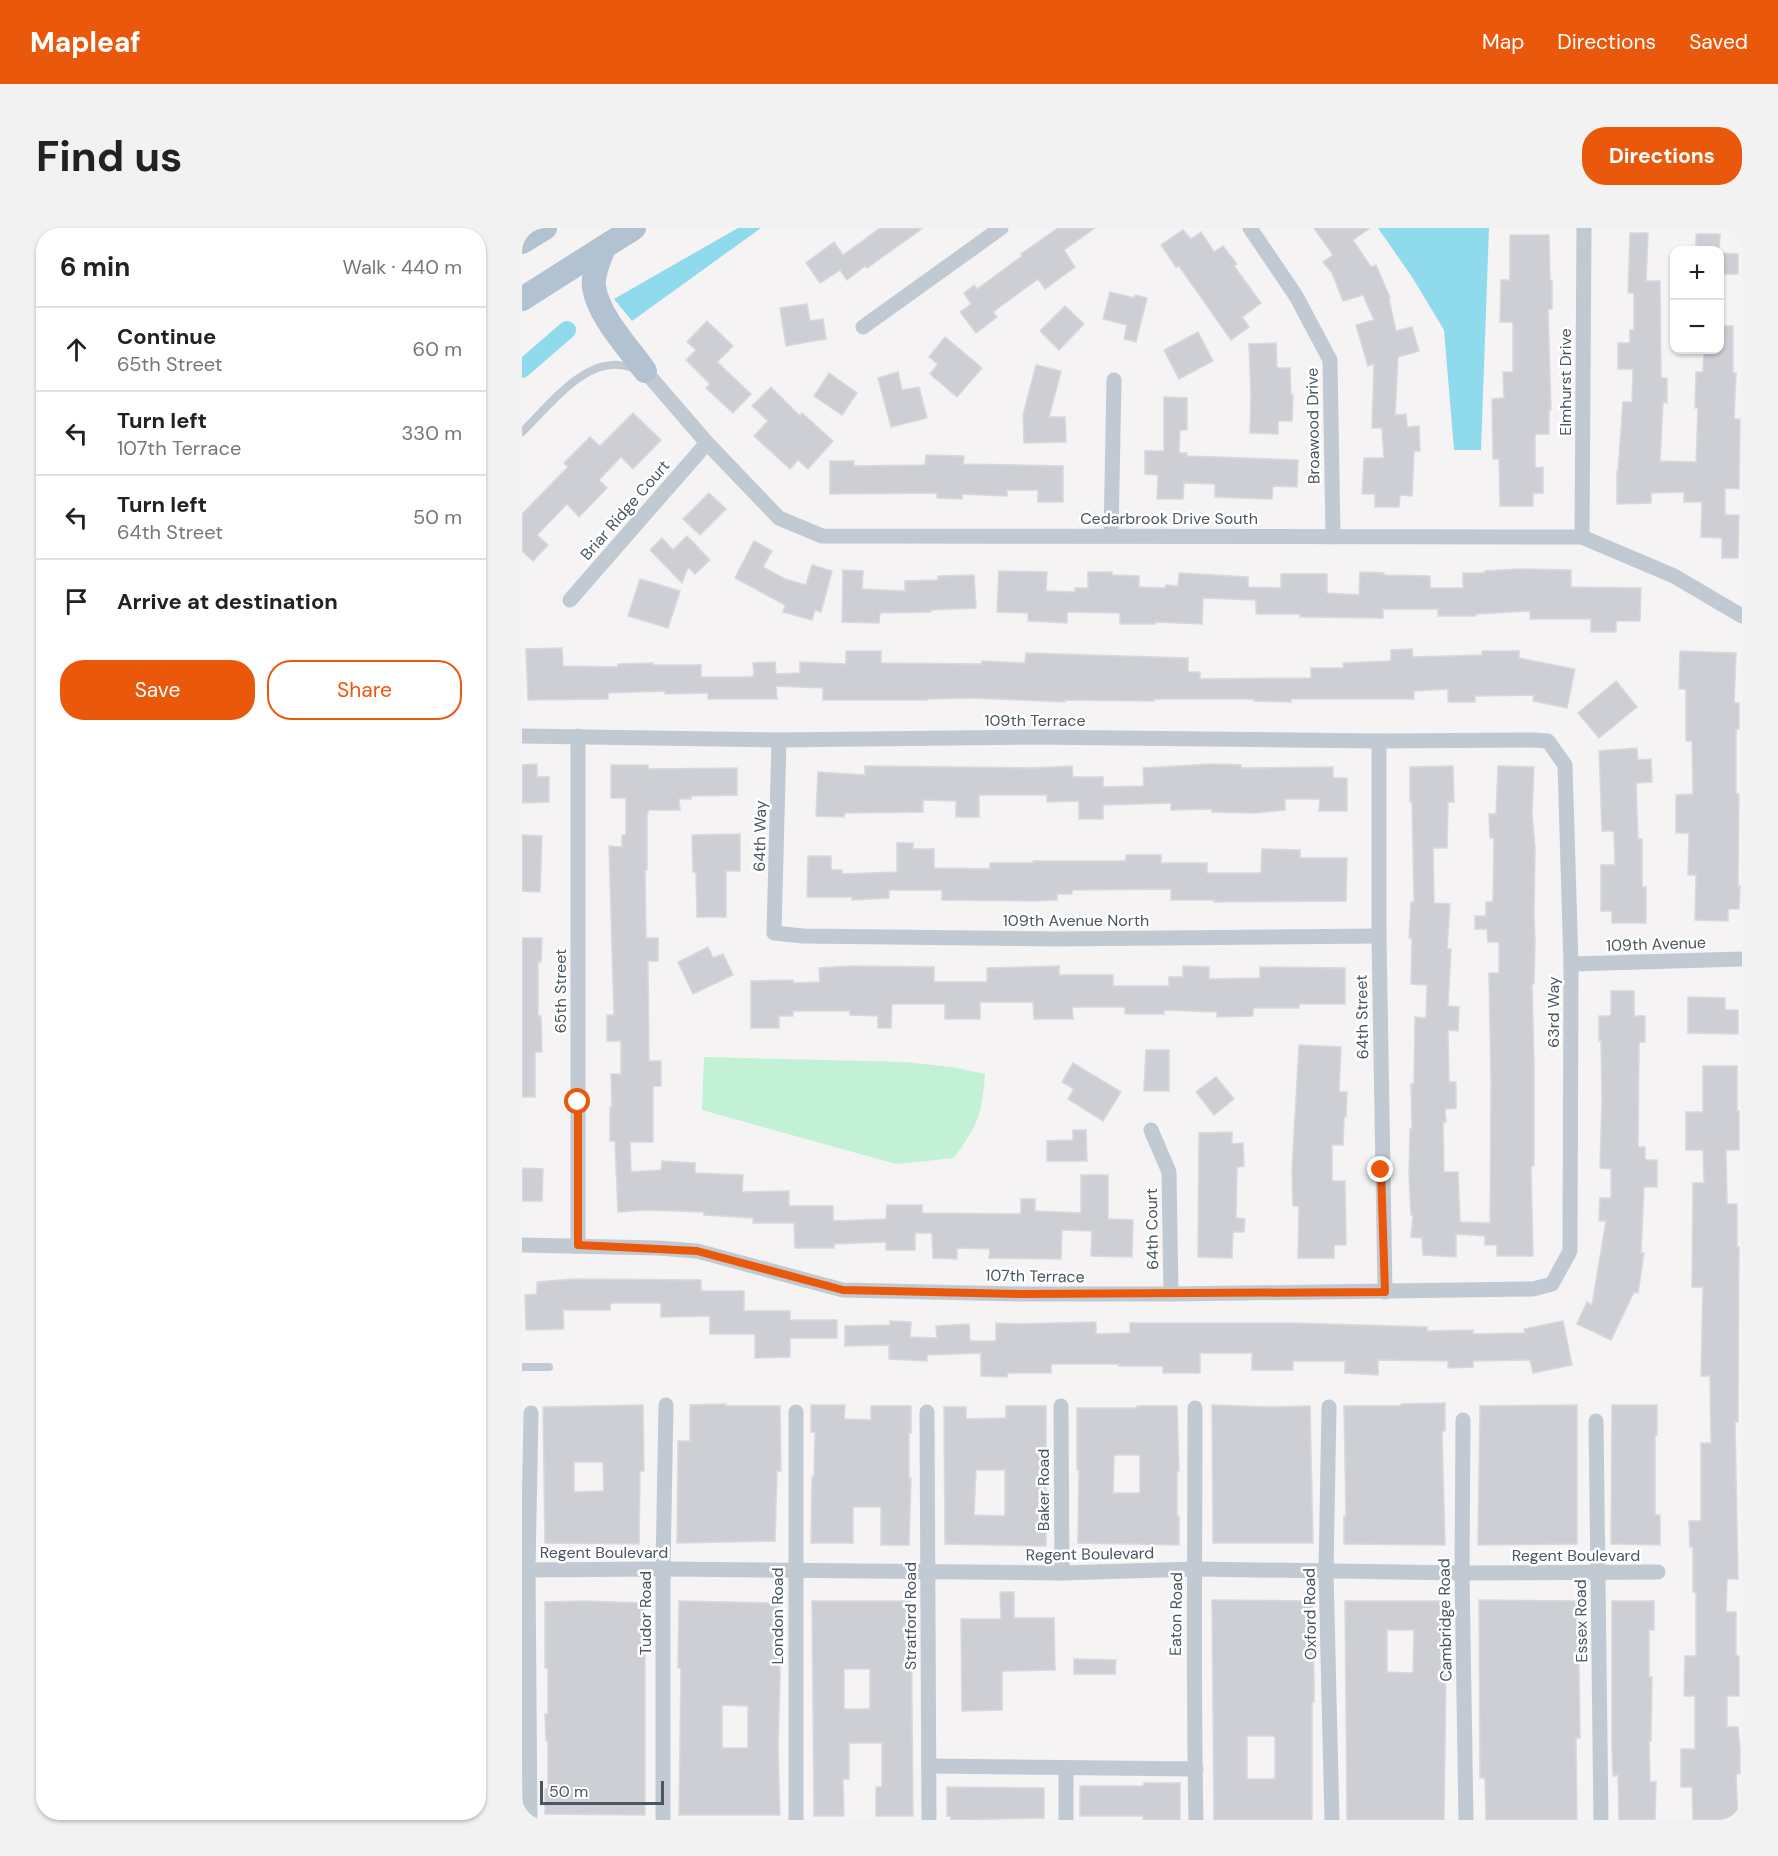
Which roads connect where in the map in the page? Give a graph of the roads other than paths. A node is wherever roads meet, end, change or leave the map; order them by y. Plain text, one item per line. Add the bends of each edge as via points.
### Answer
1 (545, 228) edge
2 (634, 228) edge
3 (1001, 228) edge
4 (1250, 228) edge
5 (1584, 228) edge
6 (522, 242) edge
7 (604, 247) junction
8 (522, 300) edge
9 (863, 327) dead end
10 (645, 371) junction
11 (1114, 380) dead end
12 (522, 432) edge
13 (707, 443) junction
14 (1112, 536) junction
15 (1333, 537) junction
16 (1582, 537) junction
17 (570, 600) dead end
18 (1742, 616) edge
19 (522, 736) edge
20 (579, 736) junction
21 (779, 740) junction
22 (1379, 741) junction
23 (1548, 741) joint
24 (774, 933) joint
25 (1379, 936) junction
26 (1742, 959) edge
27 (1571, 964) junction
28 (1151, 1130) dead end
29 (522, 1245) edge
30 (578, 1245) junction
31 (1552, 1284) joint
32 (1385, 1292) junction
33 (1171, 1294) junction
34 (522, 1367) edge
35 (549, 1367) dead end
36 (666, 1405) dead end
37 (1061, 1406) dead end
38 (1329, 1407) dead end
39 (1195, 1408) dead end
40 (796, 1412) dead end
41 (927, 1412) dead end
42 (531, 1413) dead end
43 (1463, 1420) dead end
44 (1596, 1421) dead end
45 (663, 1569) junction
46 (1195, 1569) junction
47 (525, 1570) edge
48 (795, 1571) junction
49 (1326, 1572) junction
50 (1658, 1572) dead end
51 (928, 1573) junction
52 (1062, 1573) junction
53 (1462, 1573) junction
54 (1599, 1573) junction
55 (929, 1766) junction
56 (1066, 1767) junction
57 (1196, 1769) junction
58 (530, 1820) edge
59 (663, 1820) edge
60 (796, 1820) edge
61 (929, 1820) edge
62 (1066, 1820) edge
63 (1196, 1820) edge
64 (1332, 1820) edge
65 (1466, 1820) edge
66 (1601, 1820) edge

1 - 6 main road
2 - 7 main road
3 - 9 street
4 - 15 street, Broawood Drive via 1296,296 1330,360
5 - 16 street, Elmhurst Drive
7 - 8 main road
7 - 10 main road via 595,270 594,287 602,311
10 - 12 lane via 615,364 597,367 580,376
10 - 13 street, Cedarbrook Drive South
11 - 14 street
13 - 14 street, Cedarbrook Drive South via 779,518 822,536
13 - 17 street, Briar Ridge Court
14 - 15 street, Cedarbrook Drive South
15 - 16 street, Cedarbrook Drive South
16 - 18 street, Cedarbrook Drive South via 1674,576
19 - 20 street, 109th Terrace
20 - 21 street, 109th Terrace
20 - 30 street, 65th Street
21 - 22 street, 109th Terrace via 1031,737
21 - 24 street, 64th Way
22 - 23 street, 109th Terrace
22 - 25 street, 64th Street
23 - 27 street, 63rd Way via 1565,765
24 - 25 street, 109th Avenue North via 1056,939
25 - 32 street, 64th Street
26 - 27 street, 109th Avenue
27 - 31 street, 63rd Way via 1570,1251
28 - 33 street, 64th Court via 1169,1172
29 - 30 street, 107th Terrace
30 - 33 street, 107th Terrace via 697,1251 843,1290
31 - 32 street, 107th Terrace via 1533,1289
32 - 33 street, 107th Terrace
34 - 35 lane
36 - 45 street, Tudor Road
37 - 52 street, Baker Road
38 - 49 street, Oxford Road
39 - 46 street, Eaton Road
40 - 48 street, London Road
41 - 51 street, Stratford Road
42 - 47 street
43 - 53 street, Cambridge Road
44 - 54 street, Essex Road
45 - 47 street, Regent Boulevard
45 - 48 street, Regent Boulevard
45 - 59 street, Tudor Road
46 - 49 street, Regent Boulevard
46 - 52 street, Regent Boulevard
46 - 57 street, Eaton Road
47 - 58 street
48 - 51 street, Regent Boulevard
48 - 60 street, London Road
49 - 53 street, Regent Boulevard
49 - 64 street, Oxford Road
50 - 54 street, Regent Boulevard
51 - 52 street, Regent Boulevard
51 - 55 street, Stratford Road
53 - 54 street, Regent Boulevard
53 - 65 street, Cambridge Road
54 - 66 street, Essex Road
55 - 56 street
55 - 61 street, Stratford Road
56 - 57 street
56 - 62 street
57 - 63 street, Eaton Road

